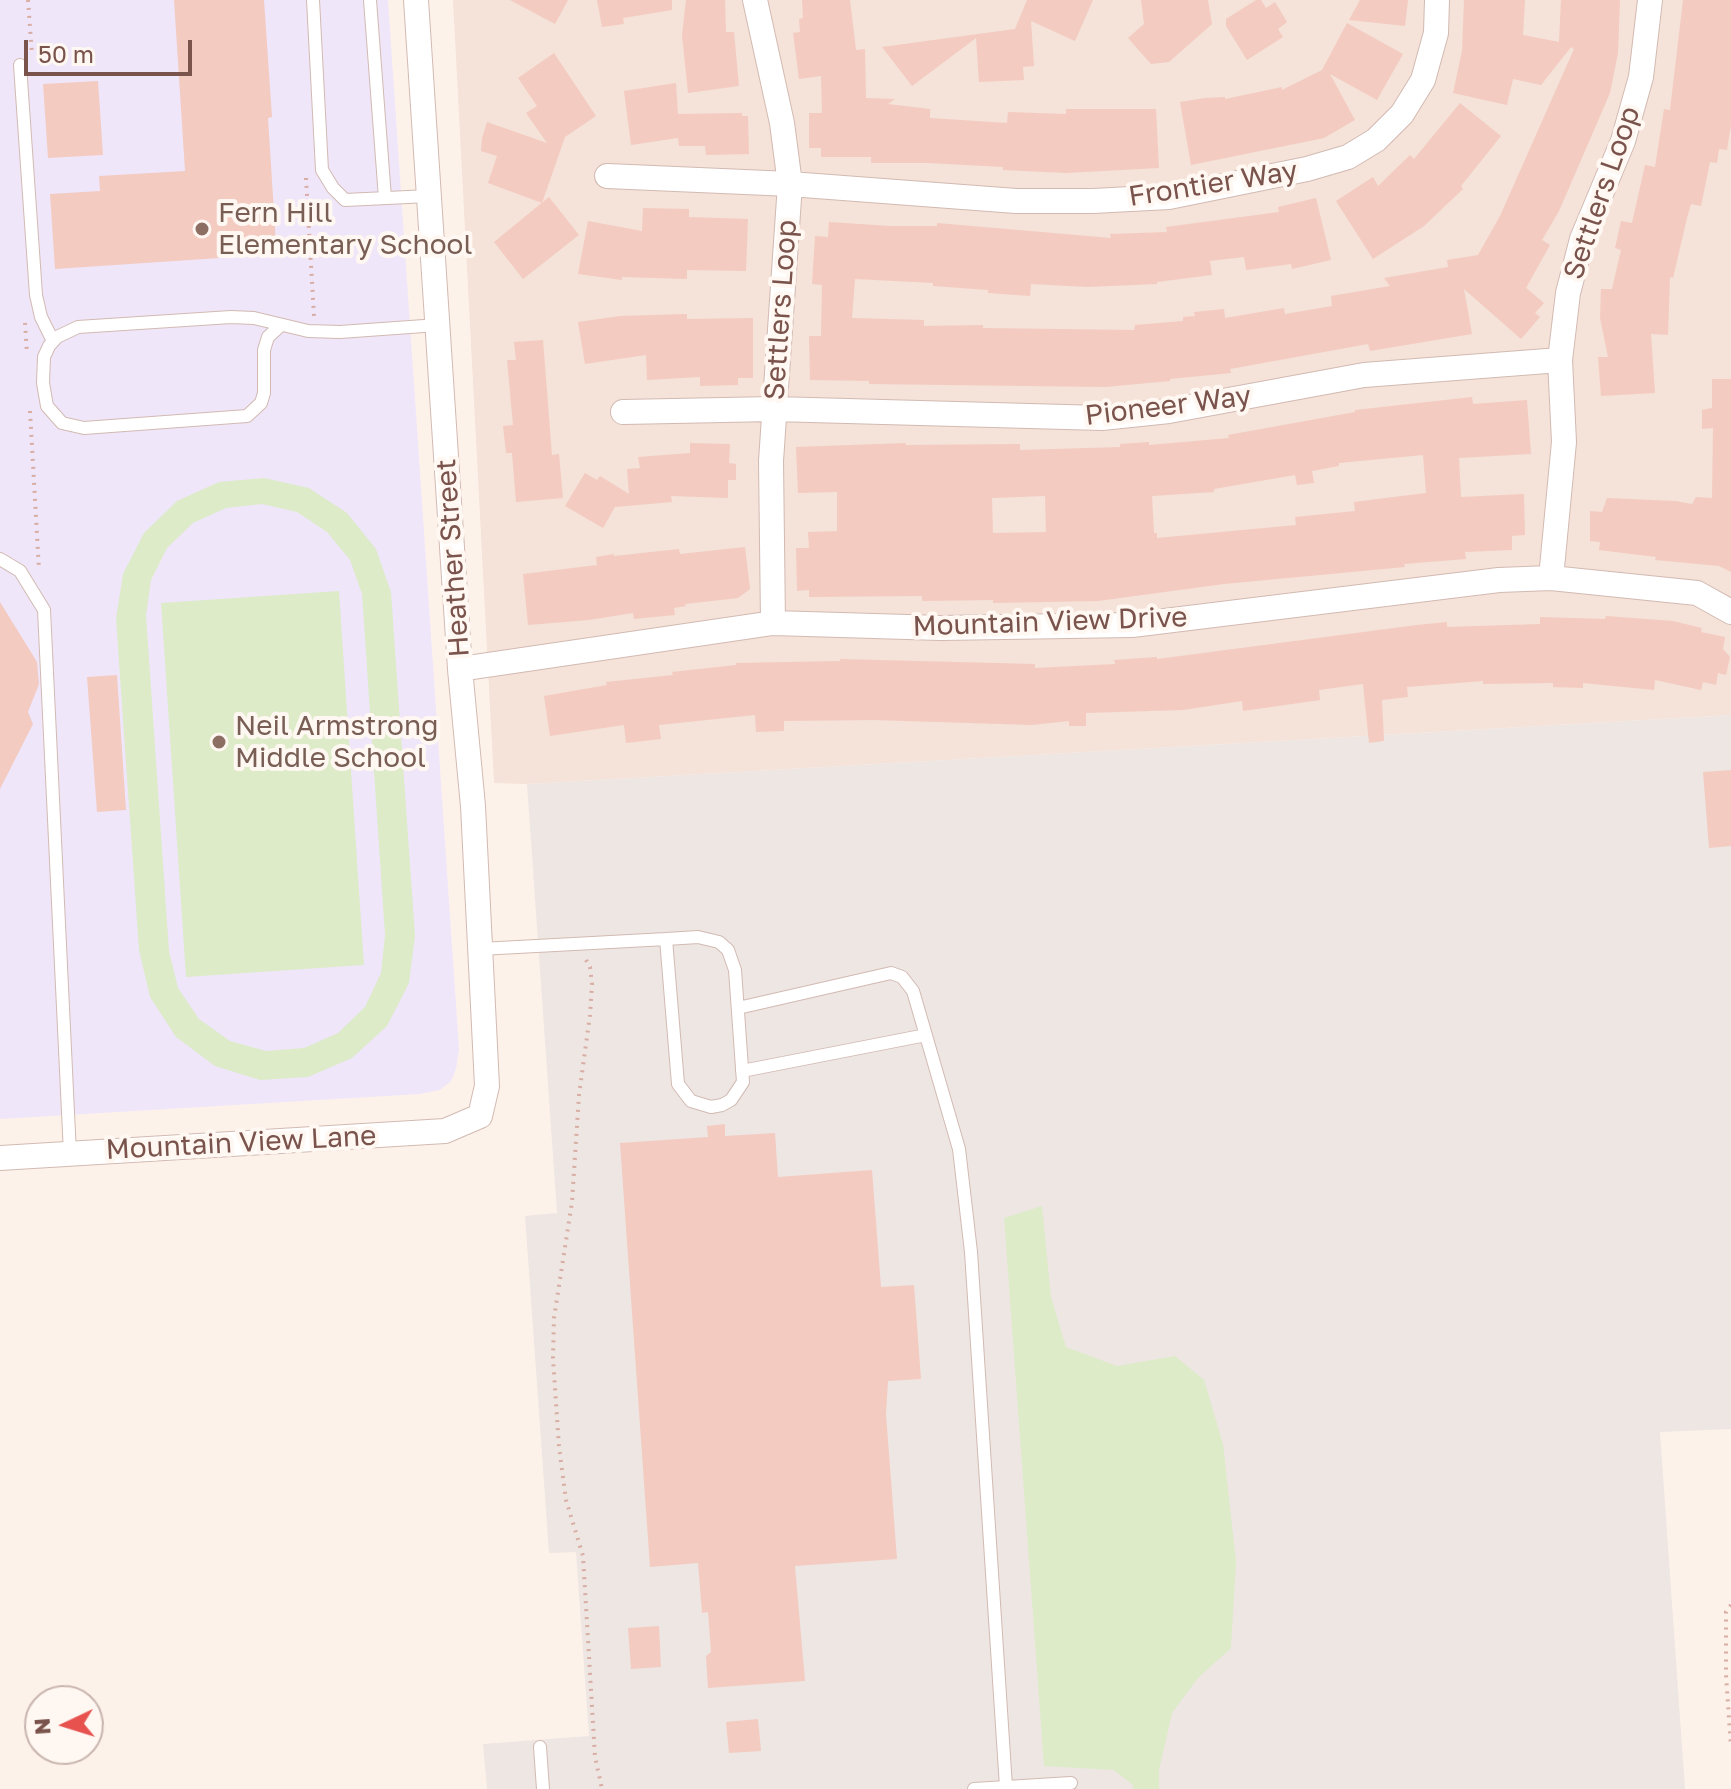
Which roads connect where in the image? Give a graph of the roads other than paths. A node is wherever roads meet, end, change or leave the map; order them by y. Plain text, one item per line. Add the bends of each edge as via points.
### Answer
1 (313, 0) edge
2 (370, 0) edge
3 (416, 0) edge
4 (755, 0) edge
5 (1437, 0) edge
6 (1650, 0) edge
7 (20, 65) dead end
8 (607, 176) dead end
9 (790, 184) junction
10 (429, 196) junction
11 (385, 198) junction
12 (281, 325) junction
13 (438, 325) junction
14 (53, 341) junction
15 (1560, 360) junction
16 (774, 409) junction
17 (623, 412) dead end
18 (0, 559) edge
19 (1551, 578) junction
20 (1731, 612) edge
21 (773, 623) junction
22 (460, 669) junction
23 (666, 939) junction
24 (480, 949) junction
25 (738, 1008) junction
26 (926, 1035) junction
27 (742, 1071) junction
28 (480, 1116) joint
29 (70, 1154) junction
30 (0, 1158) edge
31 (540, 1747) dead end
32 (1071, 1783) dead end
33 (1006, 1787) junction
34 (543, 1789) edge
35 (974, 1789) edge

1 - 11 lane via 322,170 345,200
2 - 11 lane
3 - 10 street, Heather Street
4 - 9 street, Settlers Loop
5 - 9 street, Frontier Way via 1436,33 1423,80 1402,114 1376,140 1348,157 1307,169 1169,197 1093,201 1016,201
6 - 15 street, Settlers Loop via 1641,77 1623,141 1582,239 1568,293
7 - 14 lane via 36,295
8 - 9 street, Frontier Way
9 - 16 street, Settlers Loop
10 - 11 lane
10 - 13 street, Heather Street
12 - 13 lane via 340,332
12 - 14 lane via 231,317 78,327
12 - 14 lane via 268,337 264,350 261,403 237,418 84,428 62,423 44,395 44,357
13 - 22 street, Heather Street
15 - 16 street, Pioneer Way via 1364,375 1102,418
15 - 19 street, Settlers Loop via 1564,442
16 - 17 street, Pioneer Way
16 - 21 street, Settlers Loop
18 - 29 lane via 20,571 44,610
19 - 20 street, Mountain View Drive via 1697,593
19 - 21 street, Mountain View Drive via 1132,625 941,628
21 - 22 street, Mountain View Drive
22 - 24 street, Heather Street
23 - 24 lane
23 - 25 lane via 709,938 728,950
23 - 27 lane via 683,1093 700,1105 722,1105 738,1092
24 - 28 street, Heather Street via 487,1086
25 - 26 lane via 891,973 913,991
25 - 27 lane
26 - 27 lane
26 - 33 lane via 959,1149 971,1252
28 - 29 street, Mountain View Lane via 445,1131
29 - 30 street, Mountain View Lane
31 - 34 lane
32 - 33 lane
33 - 35 lane

